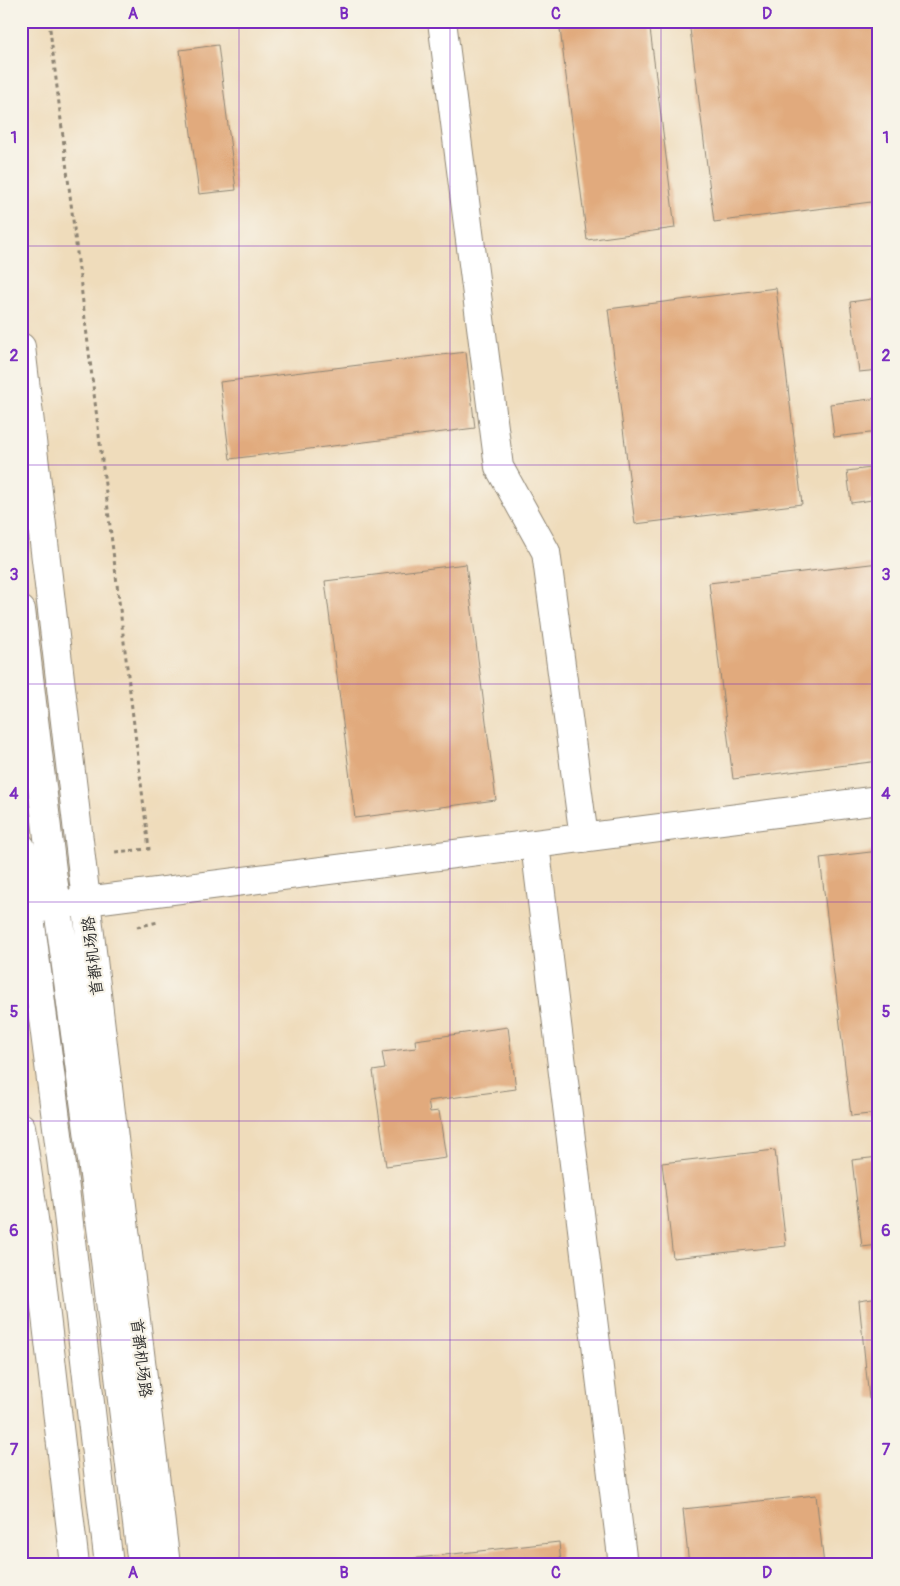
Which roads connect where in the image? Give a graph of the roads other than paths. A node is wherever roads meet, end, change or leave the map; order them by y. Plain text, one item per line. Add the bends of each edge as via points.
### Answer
1 (442, 21) edge
2 (21, 347) edge
3 (21, 610) edge
4 (879, 800) edge
5 (584, 838) junction
6 (535, 844) junction
7 (21, 847) edge
8 (86, 901) junction
9 (58, 905) junction
10 (25, 910) edge
11 (21, 1127) edge
12 (107, 1183) junction
13 (65, 1189) junction
14 (26, 1195) edge
15 (75, 1565) edge
16 (109, 1565) edge
17 (142, 1565) edge
18 (166, 1565) edge
19 (623, 1565) edge

1 - 5 street via 499,467 546,552
2 - 8 street, 首都机场路
3 - 9 street, 首都机场路
4 - 5 street
5 - 6 street
6 - 8 street
6 - 19 street
7 - 10 street
8 - 9 street
8 - 12 street, 首都机场路
9 - 10 street
9 - 12 street, 首都机场路
10 - 13 street
11 - 14 street
12 - 13 street
12 - 17 street, 首都机场路
12 - 18 street, 首都机场路
13 - 14 street
13 - 16 street
14 - 15 street

